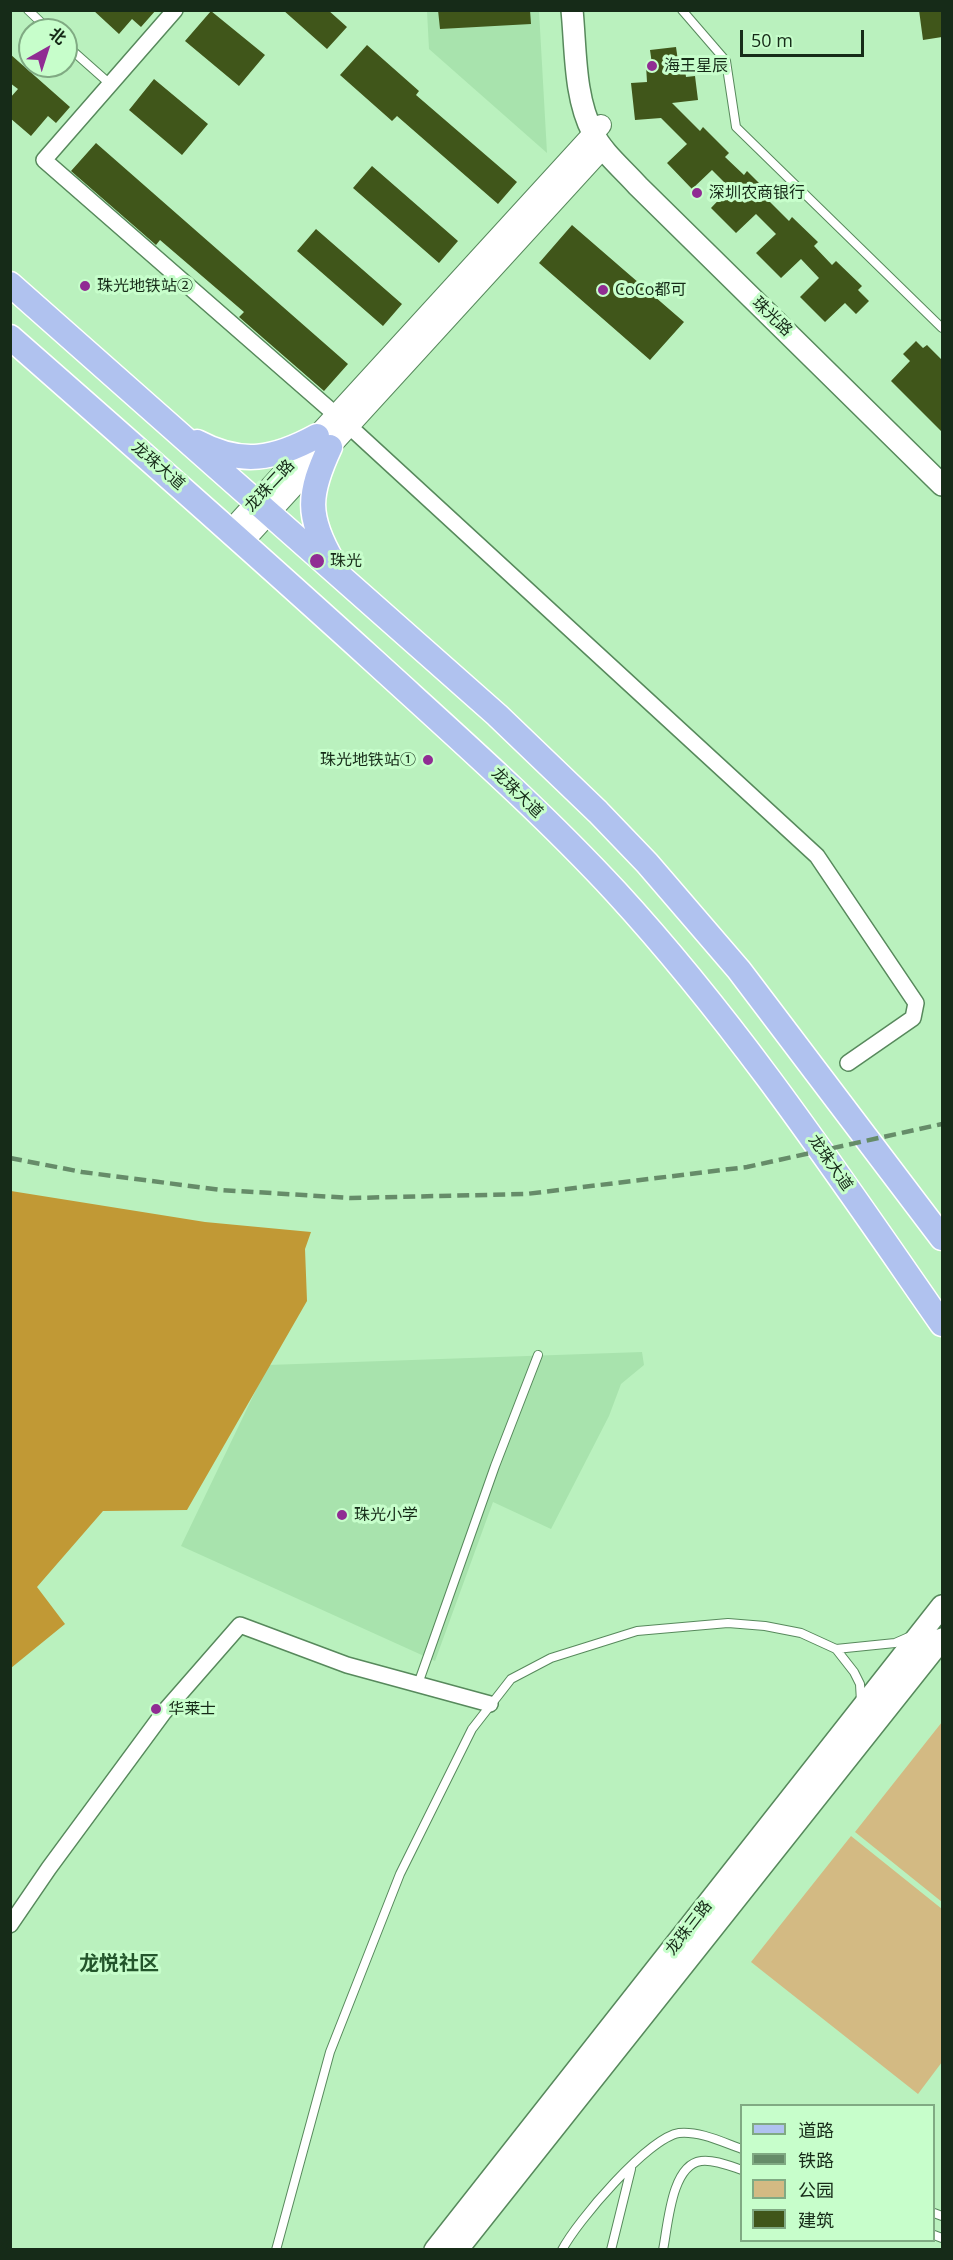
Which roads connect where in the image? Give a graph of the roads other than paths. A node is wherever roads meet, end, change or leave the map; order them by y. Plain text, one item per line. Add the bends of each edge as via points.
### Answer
1 (175, 10) edge
2 (572, 10) edge
3 (585, 10) edge
4 (682, 10) edge
5 (78, 56) edge
6 (110, 84) junction
7 (599, 135) junction
8 (10, 284) edge
9 (942, 328) edge
10 (10, 337) edge
11 (342, 420) junction
12 (178, 431) junction
13 (323, 441) junction
14 (942, 485) edge
15 (263, 507) junction
16 (236, 536) junction
17 (342, 577) junction
18 (848, 1063) dead end
19 (942, 1238) edge
20 (942, 1324) edge
21 (538, 1355) dead end
22 (942, 1606) edge
23 (921, 1632) junction
24 (942, 1639) edge
25 (836, 1648) junction
26 (418, 1684) junction
27 (490, 1704) junction
28 (860, 1711) junction
29 (10, 1925) edge
30 (740, 2149) edge
31 (632, 2167) junction
32 (740, 2170) edge
33 (276, 2250) edge
34 (435, 2250) edge
35 (457, 2250) edge
36 (562, 2250) edge
37 (611, 2250) edge
38 (663, 2250) edge

1 - 6 street
2 - 7 main road, 珠光路 via 580,90
3 - 7 main road, 珠光路
4 - 9 lane via 726,61 736,127
5 - 6 lane
6 - 11 street via 44,160
7 - 11 street, 龙珠二路
7 - 14 main road, 珠光路 via 638,186
8 - 12 main road
10 - 16 main road, 龙珠大道
11 - 13 street, 龙珠二路
11 - 18 street via 817,856 916,1003 912,1018
12 - 13 main road via 208,447 237,456 266,457
12 - 15 main road
13 - 15 street, 龙珠二路
13 - 17 main road via 312,498 315,526
15 - 16 street, 龙珠二路 via 252,532
15 - 17 main road
16 - 20 main road, 龙珠大道 via 519,793 623,900 749,1051
17 - 19 main road via 548,763 647,863 746,979
21 - 26 lane
22 - 23 main road, 龙珠三路
23 - 25 lane via 895,1643
23 - 28 main road, 龙珠三路
24 - 35 main road, 龙珠三路
25 - 27 lane via 801,1633 765,1626 728,1623 637,1631 551,1658 511,1679
25 - 28 lane via 860,1684
26 - 27 street
26 - 29 street via 347,1665 240,1625 164,1712
27 - 33 lane via 472,1728 400,1874 334,2041
28 - 34 main road, 龙珠三路
30 - 31 lane via 681,2133 657,2143
31 - 36 lane via 589,2212
31 - 37 lane
32 - 38 lane via 701,2161 687,2166 676,2184

